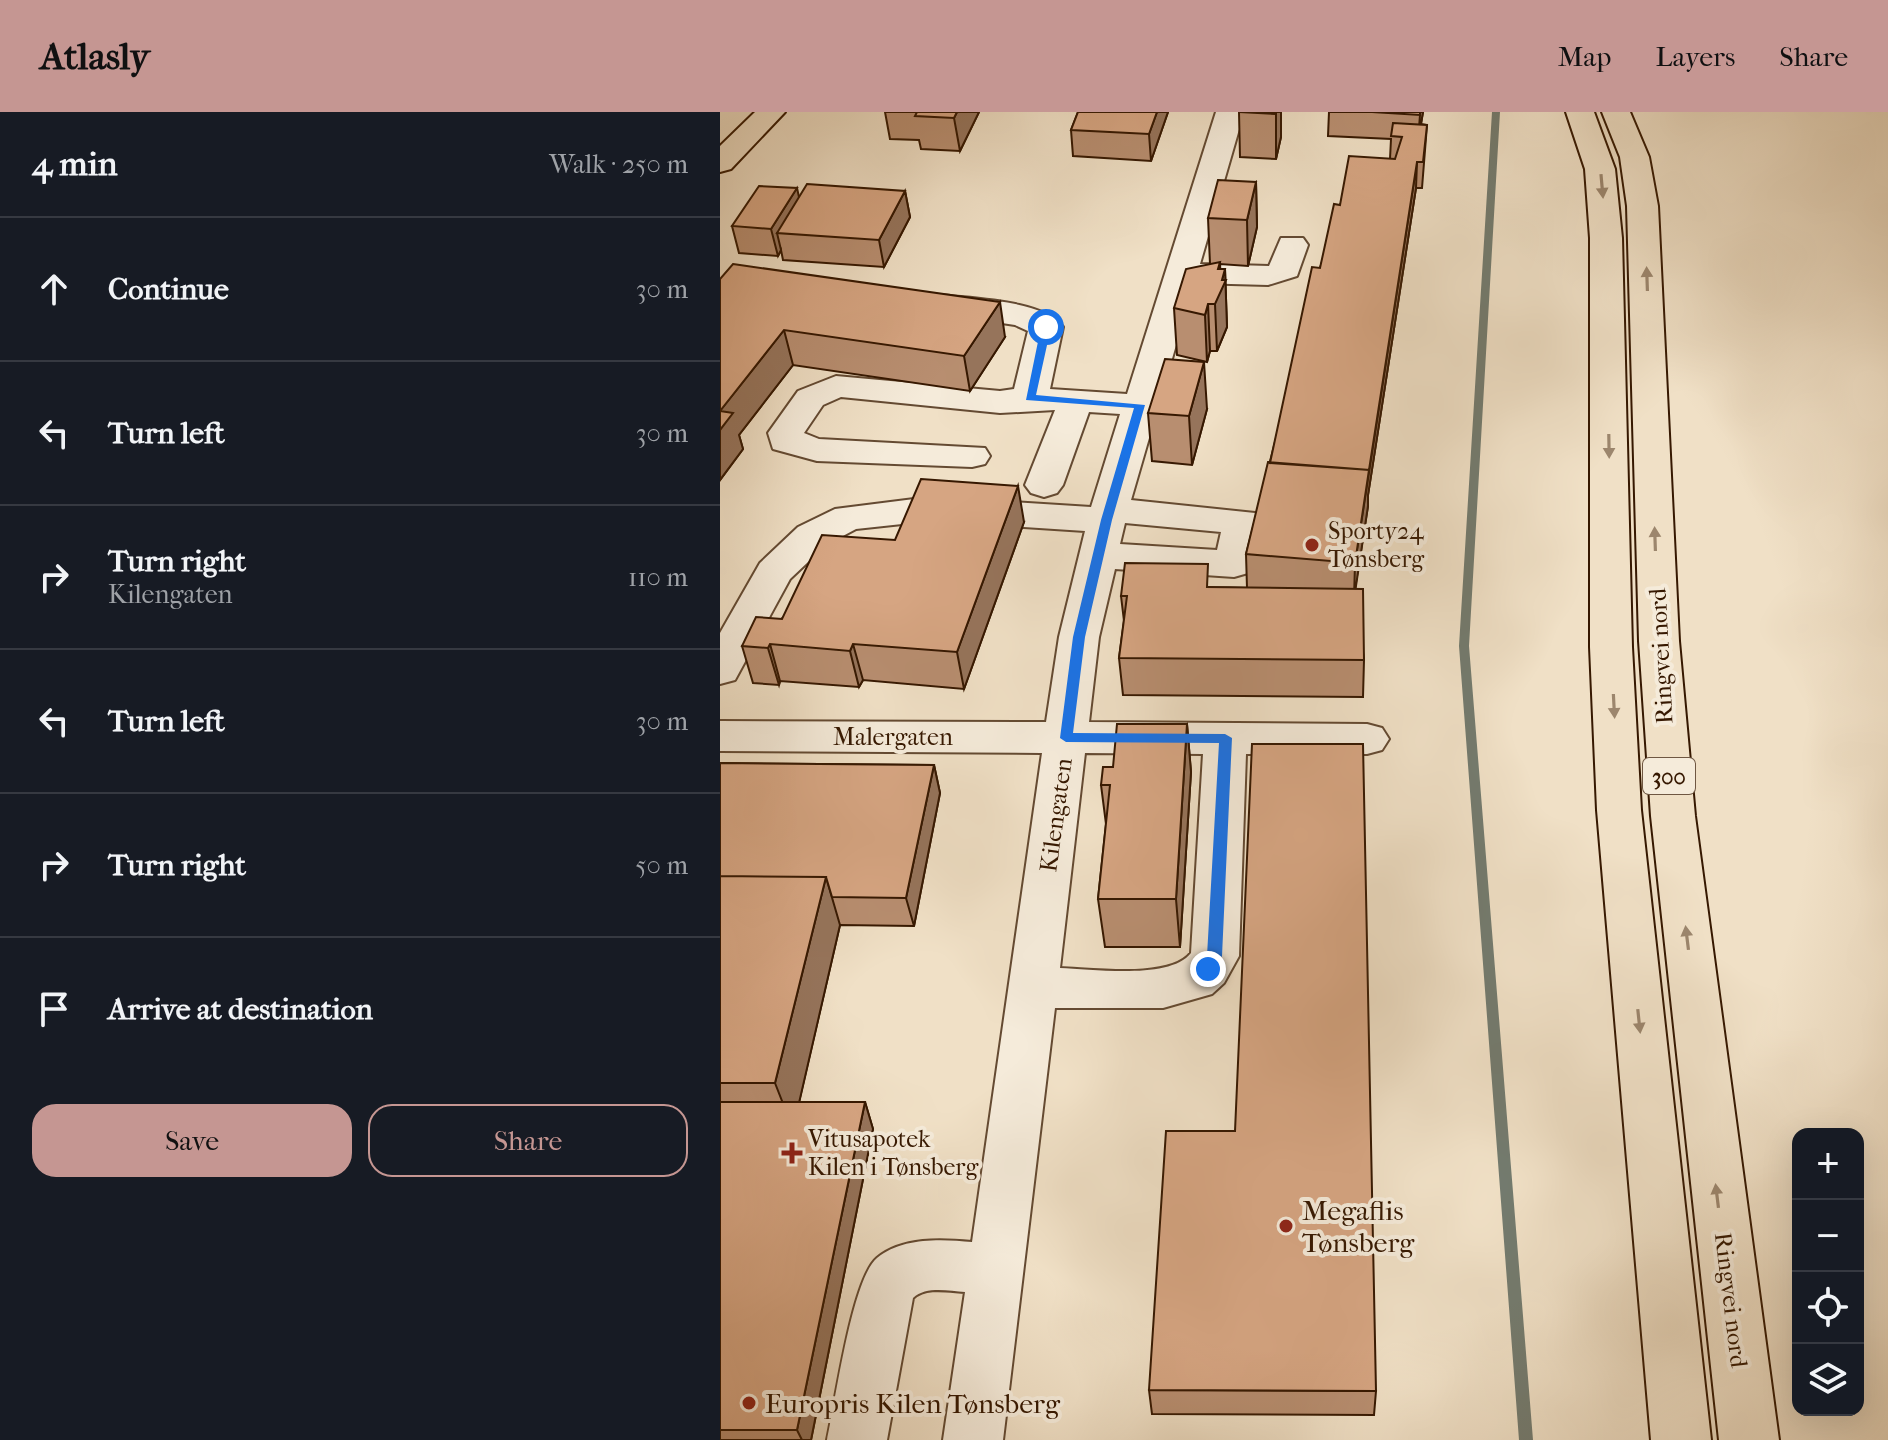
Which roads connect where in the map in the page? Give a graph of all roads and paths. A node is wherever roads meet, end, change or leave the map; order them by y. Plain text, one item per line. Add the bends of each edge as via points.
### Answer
1 (771, 112) edge
2 (1230, 112) edge
3 (1580, 112) edge
4 (1616, 112) edge
5 (725, 152) edge
6 (1292, 245) dead end
7 (1180, 272) junction
8 (916, 302) edge
9 (1015, 400) junction
10 (1076, 401) junction
11 (1140, 405) junction
12 (1044, 485) dead end
13 (1104, 528) junction
14 (720, 670) edge
15 (720, 736) edge
16 (1066, 738) junction
17 (1225, 738) junction
18 (1367, 739) dead end
19 (1033, 987) junction
20 (994, 1270) junction
21 (857, 1440) edge
22 (973, 1440) edge
23 (1681, 1440) edge
24 (1749, 1440) edge

1 - 5 main road
2 - 7 street, Kilengaten
3 -> 23 main road, Ringvei nord / 300 via 1600,169 1606,238 1611,647 1619,810
24 -> 4 main road, Ringvei nord / 300 via 1671,800 1659,641 1642,190
6 - 7 street via 1280,274
7 - 11 street, Kilengaten
8 - 9 street via 1023,316 1046,327
9 - 9 street via 967,468 817,450 786,441 810,398 836,386
9 - 10 street
10 - 11 street
10 - 12 street
11 - 13 street, Kilengaten
13 - 14 street via 930,509 848,518 812,536 774,572
13 - 16 street, Kilengaten via 1079,637
15 - 16 street, Malergaten
16 - 17 street, Malergaten
16 - 19 street, Kilengaten
17 - 18 street, Malergaten
17 - 19 street via 1215,956 1208,969 1196,980 1163,989
19 - 20 street, Kilengaten
20 - 21 street via 937,1266 896,1277 886,1295
20 - 22 street, Kilengaten

